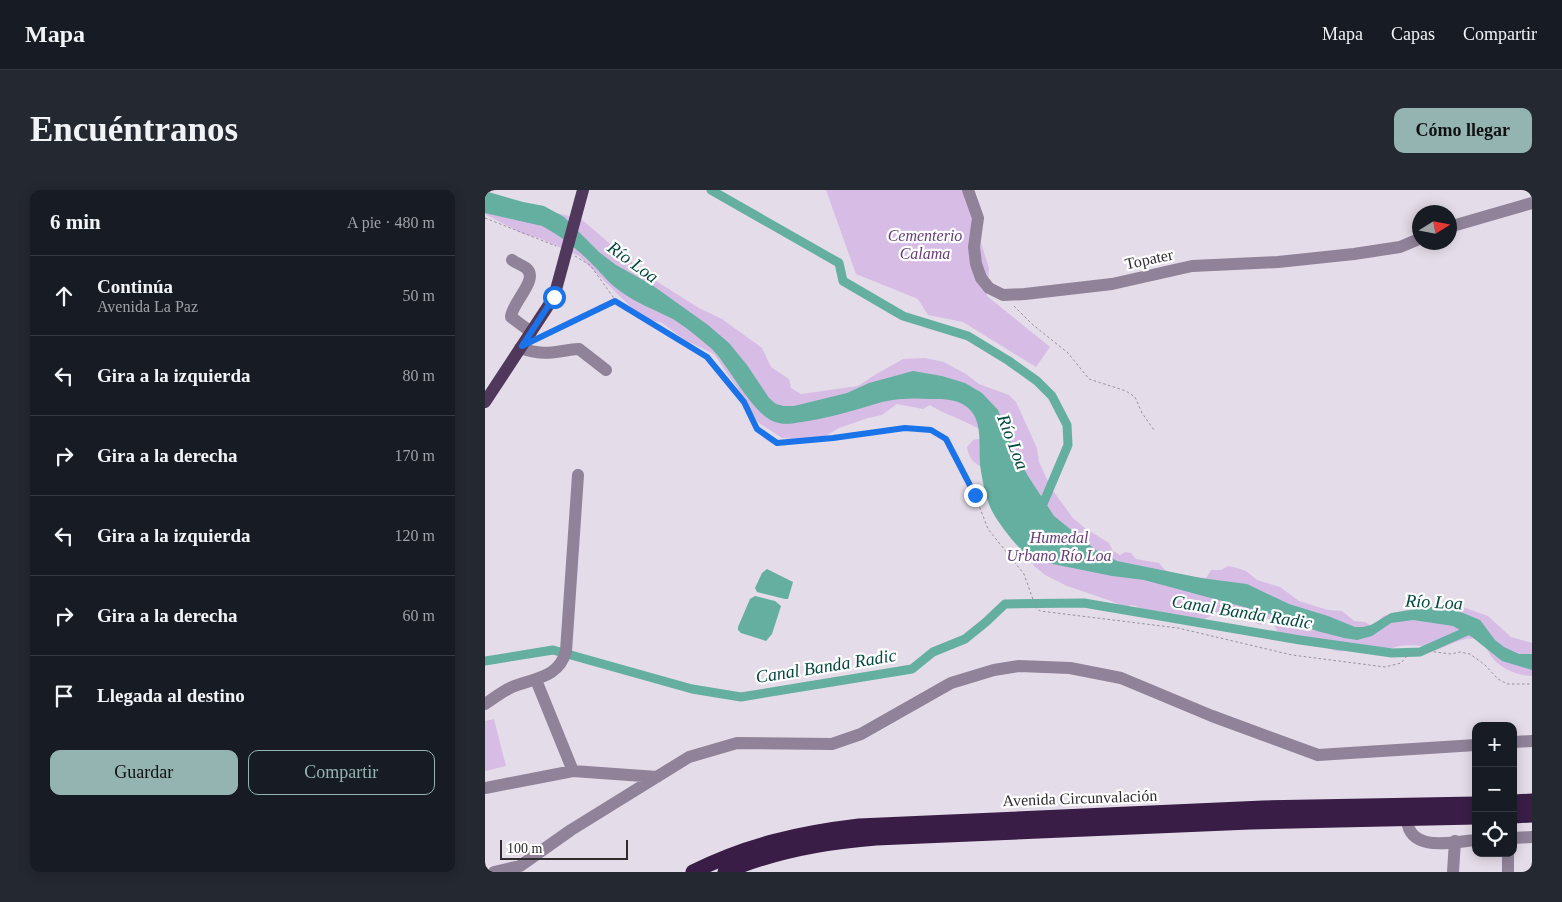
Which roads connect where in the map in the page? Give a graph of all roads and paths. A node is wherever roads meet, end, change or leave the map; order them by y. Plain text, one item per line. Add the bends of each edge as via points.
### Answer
1 (968, 190) edge
2 (583, 191) edge
3 (1532, 203) edge
4 (485, 218) edge
5 (1457, 225) edge
6 (1412, 242) edge
7 (558, 247) dead end
8 (574, 256) dead end
9 (512, 260) dead end
10 (1003, 295) junction
11 (615, 301) junction
12 (535, 335) junction
13 (521, 348) junction
14 (607, 370) dead end
15 (485, 402) edge
16 (1154, 430) dead end
17 (578, 475) dead end
18 (535, 680) junction
19 (1532, 684) edge
20 (485, 704) edge
21 (1532, 741) edge
22 (1517, 742) edge
23 (1472, 745) edge
24 (573, 771) junction
25 (657, 777) junction
26 (485, 788) edge
27 (1532, 801) edge
28 (1517, 802) edge
29 (1472, 804) edge
30 (1532, 815) edge
31 (1517, 816) edge
32 (1472, 818) edge
33 (1407, 820) junction
34 (1532, 837) edge
35 (1517, 838) edge
36 (1472, 840) edge
37 (1455, 842) junction
38 (1508, 857) edge
39 (493, 872) edge
40 (693, 872) edge
41 (725, 872) edge
42 (1453, 872) edge
43 (1508, 872) edge

1 - 10 street via 978,218 974,247 976,264 989,288
2 - 12 main road via 554,297
3 - 5 street
4 - 7 path
6 - 10 street, Topater via 1400,247 1353,254 1192,266 1112,284
8 - 11 path via 590,265
9 - 12 street via 526,267 531,280 511,316
10 - 16 path via 1032,324 1069,353 1089,379 1135,397 1141,413
11 - 12 path
11 - 19 path via 707,357 744,402 757,429 777,443 905,428 931,430 946,439 975,495 988,529 1024,574 1036,608 1040,610 1178,628 1292,655 1385,667 1401,663 1416,653 1460,652 1470,654 1507,684
12 - 13 main road
13 - 14 street via 547,354 579,349
13 - 15 main road
17 - 18 street via 566,651 557,669
18 - 20 street via 512,687
18 - 24 street
21 - 22 street
23 - 25 street via 1318,755 1211,716 1121,678 1070,668 1019,666 951,683 861,734 832,744 737,743 689,757
24 - 25 street
24 - 26 street
25 - 39 street via 520,866
27 - 28 highway
29 - 40 highway, Avenida Circunvalación via 1280,808 859,826 773,840
30 - 31 highway
32 - 33 highway, Avenida Circunvalación
33 - 37 street via 1411,833 1423,842
33 - 41 highway, Avenida Circunvalación via 1250,822 876,838 793,849
34 - 35 street
36 - 37 street
37 - 42 street
38 - 43 street

